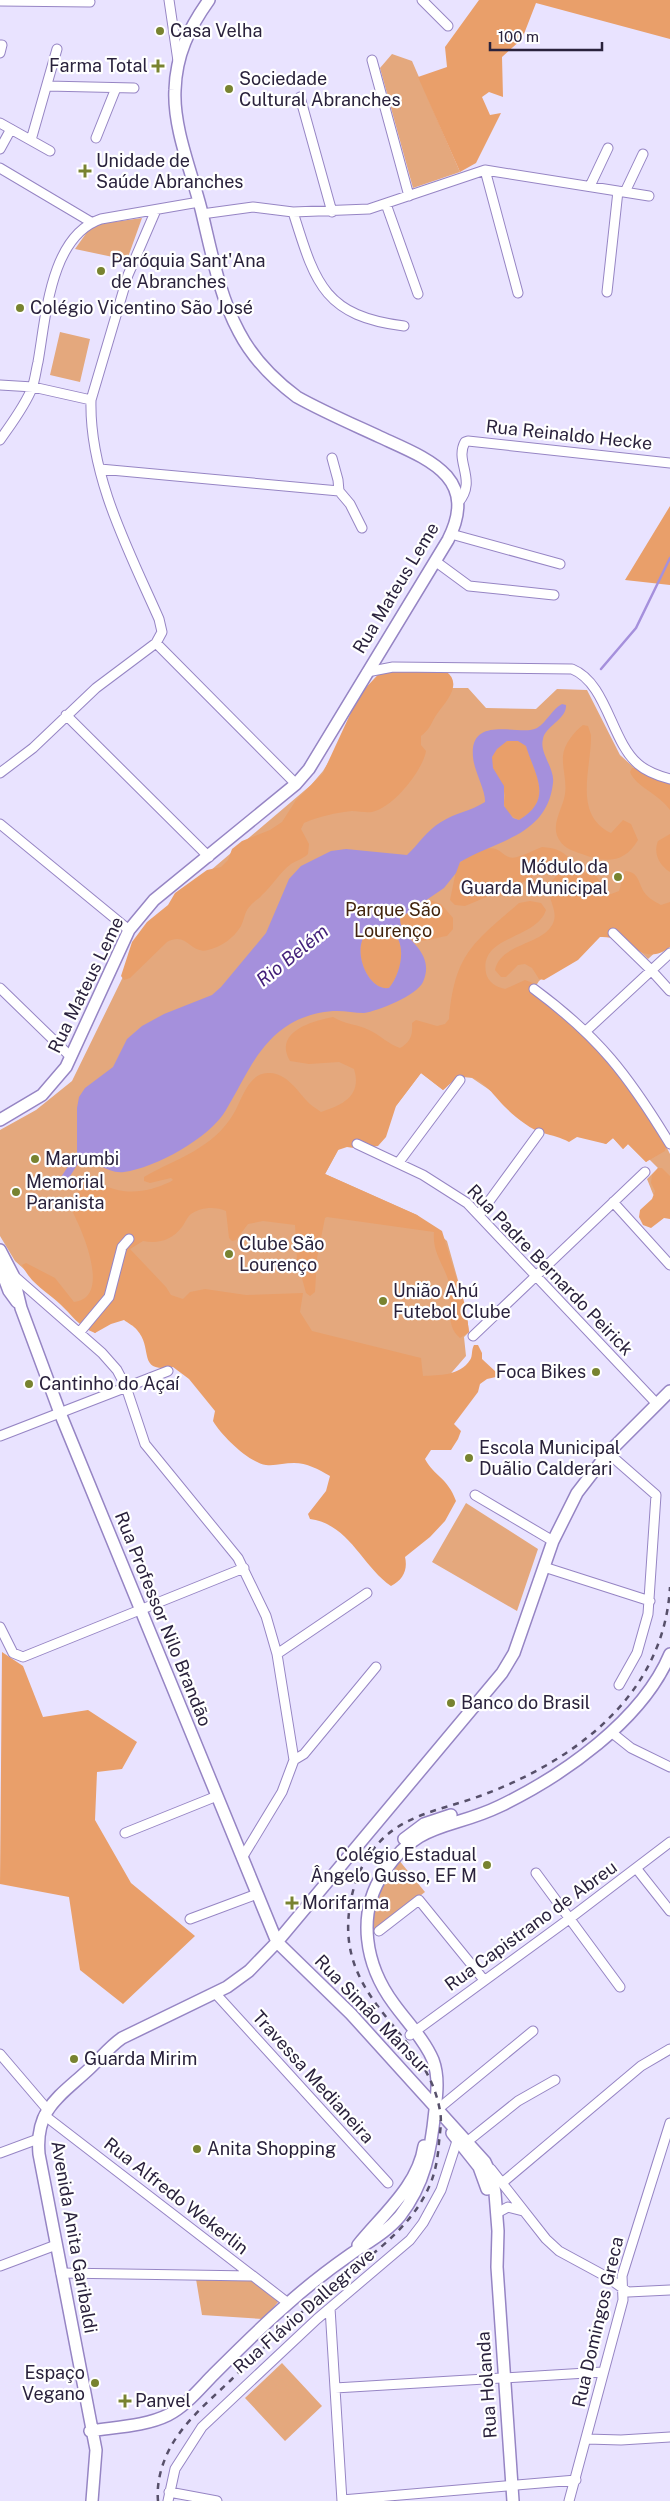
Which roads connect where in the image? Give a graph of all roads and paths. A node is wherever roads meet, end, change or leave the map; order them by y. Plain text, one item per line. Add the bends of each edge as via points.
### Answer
1 (169, 0) edge
2 (209, 0) edge
3 (422, 0) edge
4 (0, 1) edge
5 (90, 2) dead end
6 (448, 26) dead end
7 (0, 45) edge
8 (57, 48) dead end
9 (0, 53) edge
10 (372, 60) dead end
11 (178, 61) junction
12 (47, 86) junction
13 (116, 88) junction
14 (134, 88) dead end
15 (300, 97) dead end
16 (3, 126) edge
17 (96, 138) dead end
18 (31, 140) junction
19 (608, 148) dead end
20 (0, 149) edge
21 (50, 151) dead end
22 (643, 154) dead end
23 (0, 168) edge
24 (485, 170) junction
25 (590, 186) junction
26 (622, 192) junction
27 (409, 196) junction
28 (649, 196) dead end
29 (199, 202) junction
30 (386, 204) junction
31 (156, 210) junction
32 (294, 212) junction
33 (332, 212) junction
34 (202, 214) junction
35 (91, 222) junction
36 (607, 292) dead end
37 (518, 293) dead end
38 (418, 294) dead end
39 (404, 326) dead end
40 (0, 385) edge
41 (33, 387) junction
42 (91, 400) junction
43 (0, 440) edge
44 (332, 458) dead end
45 (670, 462) edge
46 (100, 469) junction
47 (339, 491) junction
48 (458, 503) junction
49 (362, 528) dead end
50 (451, 534) junction
51 (435, 561) junction
52 (560, 564) dead end
53 (554, 595) dead end
54 (156, 643) junction
55 (367, 672) junction
56 (66, 715) junction
57 (0, 773) edge
58 (670, 779) edge
59 (296, 784) junction
60 (0, 824) edge
61 (209, 857) junction
62 (129, 930) junction
63 (612, 933) dead end
64 (670, 953) edge
65 (651, 970) junction
66 (0, 988) edge
67 (534, 989) dead end
68 (670, 991) edge
69 (586, 1031) junction
70 (71, 1057) junction
71 (460, 1080) dead end
72 (50, 1086) junction
73 (0, 1112) edge
74 (0, 1120) edge
75 (539, 1133) dead end
76 (356, 1144) dead end
77 (670, 1144) edge
78 (399, 1162) junction
79 (645, 1172) dead end
80 (613, 1202) junction
81 (479, 1215) junction
82 (129, 1239) dead end
83 (0, 1250) edge
84 (670, 1265) edge
85 (0, 1266) edge
86 (13, 1275) junction
87 (536, 1276) junction
88 (21, 1308) junction
89 (79, 1333) junction
90 (472, 1336) dead end
91 (168, 1370) dead end
92 (126, 1387) junction
93 (670, 1391) edge
94 (657, 1404) junction
95 (60, 1413) junction
96 (0, 1436) edge
97 (608, 1452) junction
98 (475, 1495) dead end
99 (553, 1542) junction
100 (544, 1567) junction
101 (244, 1568) junction
102 (367, 1593) dead end
103 (650, 1601) junction
104 (140, 1610) junction
105 (0, 1627) edge
106 (276, 1654) junction
107 (670, 1654) edge
108 (376, 1668) dead end
109 (619, 1684) dead end
110 (612, 1732) junction
111 (294, 1760) junction
112 (670, 1768) edge
113 (217, 1796) junction
114 (126, 1833) dead end
115 (670, 1842) edge
116 (242, 1858) junction
117 (636, 1868) junction
118 (536, 1873) dead end
119 (257, 1894) junction
120 (670, 1911) edge
121 (190, 1919) dead end
122 (569, 1919) junction
123 (379, 1931) dead end
124 (277, 1942) junction
125 (484, 1980) junction
126 (620, 1987) dead end
127 (215, 1994) junction
128 (533, 2031) dead end
129 (412, 2033) junction
130 (670, 2049) edge
131 (0, 2054) edge
132 (555, 2080) dead end
133 (436, 2107) junction
134 (45, 2112) junction
135 (670, 2123) edge
136 (448, 2124) junction
137 (433, 2130) junction
138 (38, 2139) junction
139 (462, 2141) junction
140 (0, 2153) edge
141 (482, 2165) junction
142 (388, 2183) dead end
143 (502, 2183) junction
144 (497, 2213) junction
145 (525, 2213) junction
146 (56, 2245) junction
147 (349, 2255) junction
148 (0, 2266) edge
149 (497, 2267) junction
150 (61, 2273) junction
151 (252, 2276) junction
152 (622, 2290) junction
153 (670, 2290) edge
154 (288, 2303) junction
155 (330, 2308) junction
156 (603, 2372) junction
157 (504, 2378) junction
158 (335, 2388) junction
159 (90, 2431) junction
160 (670, 2437) edge
161 (587, 2439) junction
162 (576, 2480) junction
163 (512, 2486) junction
164 (169, 2496) edge
165 (342, 2500) edge
166 (84, 2501) edge
167 (92, 2501) edge
168 (217, 2501) edge
169 (513, 2501) edge
170 (569, 2501) edge

1 - 11 street
2 - 11 main road via 188,32
3 - 6 street
4 - 5 street
7 - 9 street
8 - 12 street
10 - 27 street
11 - 29 main road via 175,107
12 - 13 street
12 - 18 street
13 - 14 street
13 - 17 street
15 - 33 street
16 - 18 street
16 - 20 street
18 - 21 street
19 - 25 street
22 - 26 street
23 - 35 street
24 - 25 street
24 - 27 street
24 - 37 street
25 - 26 street
26 - 28 street
26 - 36 street
27 - 30 street
29 - 31 street
29 - 34 main road
30 - 33 street via 363,210
30 - 38 street
31 - 35 street
31 - 42 street via 128,275
32 - 33 street
32 - 34 street via 253,207
32 - 39 street via 314,276 329,296 358,316
34 - 48 main road via 232,318 263,367 304,401 436,465 453,486
35 - 41 street via 66,248 56,271
40 - 41 street
41 - 42 street
41 - 43 street
42 - 46 street via 94,445
44 - 47 street
45 - 48 street, Rua Reinaldo Hecke via 473,440 465,442 462,450 467,489
46 - 47 street
46 - 54 street via 120,528 162,625
47 - 49 street
48 - 50 main road, Rua Mateus Leme
50 - 51 main road, Rua Mateus Leme
50 - 52 street
51 - 53 street via 469,586
51 - 55 main road, Rua Mateus Leme
54 - 56 street
54 - 59 street
55 - 58 street via 393,667 572,669 590,682 638,764
55 - 59 main road, Rua Mateus Leme via 315,761
56 - 57 street via 33,748
56 - 61 street
59 - 61 main road, Rua Mateus Leme
60 - 62 street
61 - 62 main road, Rua Mateus Leme via 154,900
62 - 70 main road, Rua Mateus Leme
63 - 65 street
64 - 65 street
65 - 68 street
65 - 69 street
66 - 70 street
67 - 69 street
69 - 77 street via 625,1074
70 - 72 main road, Rua Mateus Leme
71 - 78 street
72 - 73 main road, Rua Mateus Leme
72 - 74 main road, Rua Mateus Leme via 32,1103
75 - 81 street
76 - 78 street, Rua Padre Bernardo Peirick
78 - 81 street, Rua Padre Bernardo Peirick via 455,1195
79 - 80 street
80 - 84 street
80 - 87 street
81 - 87 street, Rua Padre Bernardo Peirick
82 - 89 street via 122,1247 109,1297
83 - 86 main road, Rua Professor Nilo Brandão
85 - 88 main road, Rua Professor Nilo Brandão via 9,1291
86 - 88 main road, Rua Professor Nilo Brandão
86 - 89 street
87 - 90 street
87 - 94 street, Rua Padre Bernardo Peirick
88 - 95 main road, Rua Professor Nilo Brandão
89 - 92 street via 109,1361
91 - 92 street
92 - 95 street
92 - 101 street via 145,1444
93 - 94 main road
94 - 97 main road
95 - 96 street
95 - 104 main road, Rua Professor Nilo Brandão
97 - 99 main road via 577,1493
97 - 103 street via 656,1495
98 - 99 street
99 - 100 main road
100 - 103 street
100 - 124 main road via 514,1653 502,1674
101 - 104 street
101 - 106 street via 270,1625
102 - 106 street
103 - 109 street via 642,1640
104 - 105 street via 23,1657 16,1656 10,1649
104 - 113 main road, Rua Professor Nilo Brandão
106 - 111 street
107 - 110 main road, Rua Flávio Dallegrave via 651,1686
108 - 111 street via 304,1754
110 - 112 street via 631,1748
110 - 129 main road, Rua Flávio Dallegrave via 570,1766 516,1797 495,1808 439,1827 417,1838 397,1854 376,1888 367,1928 372,1967
111 - 116 street via 282,1792
113 - 114 street
113 - 116 main road, Rua Professor Nilo Brandão
115 - 117 street, Rua Capistrano de Abreu
116 - 119 main road, Rua Professor Nilo Brandão
117 - 120 street
117 - 122 street, Rua Capistrano de Abreu
118 - 122 street
119 - 121 street
119 - 124 main road, Rua Professor Nilo Brandão
122 - 125 street, Rua Capistrano de Abreu
122 - 126 street
123 - 125 street via 419,1900
124 - 127 main road via 249,1971
124 - 133 main road, Rua Simão Mansur via 351,2014
125 - 129 street, Rua Capistrano de Abreu
127 - 134 main road via 122,2038
127 - 142 street, Travessa Medianeira
128 - 133 street
129 - 133 main road, Rua Flávio Dallegrave via 431,2070
130 - 143 street via 641,2066
131 - 134 street, Rua Alfredo Wekerlin
132 - 139 street
133 - 136 main road, Rua Simão Mansur
133 - 137 main road, Rua Flávio Dallegrave
133 - 139 main road, Rua Simão Mansur
133 - 147 main road, Rua Flávio Dallegrave via 418,2169
134 - 138 main road, Avenida Anita Garibaldi
134 - 151 street, Rua Alfredo Wekerlin
135 - 152 street, Rua Domingos Greca via 622,2276
136 - 137 main road via 439,2123
136 - 139 main road, Rua Simão Mansur
137 - 147 main road, Rua Flávio Dallegrave via 426,2169 412,2199 388,2227
138 - 140 street
138 - 146 main road, Avenida Anita Garibaldi
139 - 141 main road, Rua Simão Mansur
139 - 155 street, Rua Flávio Dallegrave via 441,2190 410,2240
141 - 143 street, Rua Simão Mansur
141 - 144 main road, Rua Holanda via 494,2186
141 - 149 main road, Rua Holanda
143 - 145 street, Rua Simão Mansur
144 - 145 street via 508,2207
144 - 149 main road, Rua Holanda
145 - 152 street, Rua Simão Mansur via 559,2251 607,2277
146 - 148 street
146 - 150 main road, Avenida Anita Garibaldi
147 - 154 main road, Rua Flávio Dallegrave
149 - 157 main road, Rua Holanda
150 - 151 street
150 - 159 main road, Avenida Anita Garibaldi
151 - 154 street, Rua Alfredo Wekerlin
152 - 153 street
152 - 156 street, Rua Domingos Greca via 623,2300
154 - 159 main road, Rua Flávio Dallegrave via 178,2409 162,2417
155 - 158 street
155 - 164 street, Rua Flávio Dallegrave via 202,2427 175,2469
156 - 157 street
156 - 161 street, Rua Domingos Greca
157 - 158 street
157 - 163 main road, Rua Holanda
158 - 165 street
159 - 166 main road, Avenida Anita Garibaldi
159 - 167 main road, Avenida Anita Garibaldi via 96,2456
160 - 161 street
161 - 162 street, Rua Domingos Greca
162 - 163 street
162 - 170 street, Rua Domingos Greca
163 - 165 street
163 - 169 main road, Rua Holanda
164 - 168 street

